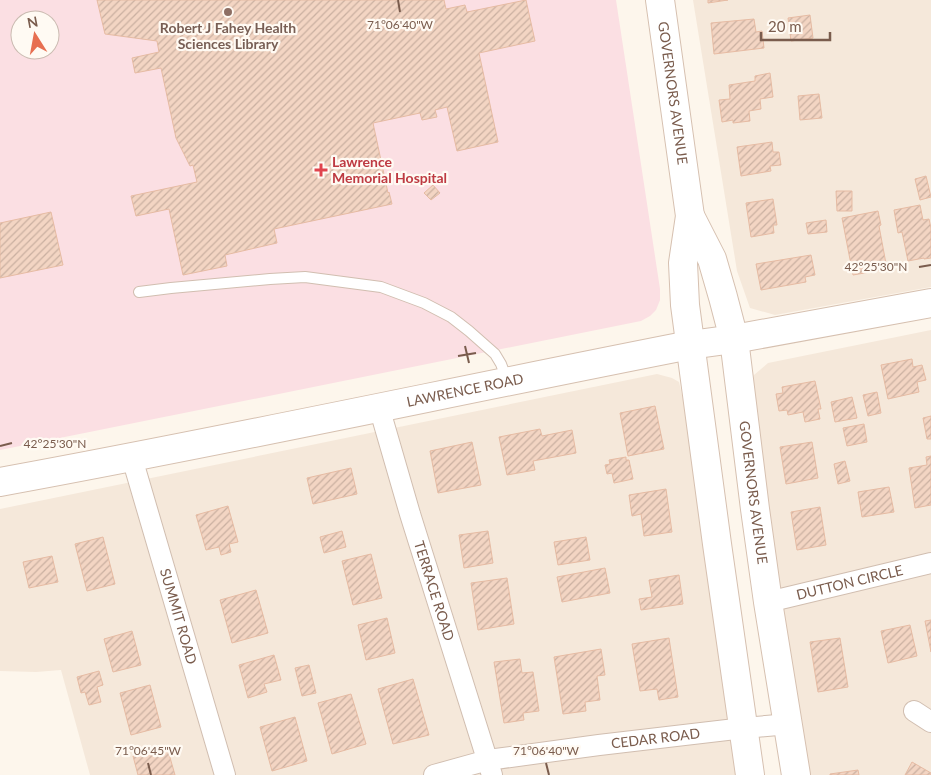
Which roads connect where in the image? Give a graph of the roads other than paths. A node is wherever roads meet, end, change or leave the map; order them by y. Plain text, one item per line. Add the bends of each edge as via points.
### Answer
1 (660, 0) edge
2 (690, 216) junction
3 (139, 292) dead end
4 (931, 303) edge
5 (734, 339) junction
6 (690, 345) junction
7 (508, 381) junction
8 (379, 407) junction
9 (132, 458) junction
10 (0, 482) edge
11 (931, 563) edge
12 (768, 602) junction
13 (914, 710) dead end
14 (931, 722) edge
15 (789, 724) junction
16 (744, 728) junction
17 (490, 768) edge
18 (225, 775) edge
19 (434, 775) edge
20 (750, 775) edge
21 (796, 775) edge

1 - 2 street, GOVERNORS AVENUE
2 - 5 street, GOVERNORS AVENUE via 712,259
2 - 6 street, GOVERNORS AVENUE via 683,263
3 - 7 lane via 305,277 381,287 424,303 470,331 495,354
4 - 5 street, LAWRENCE ROAD
5 - 6 street, LAWRENCE ROAD
5 - 12 street, GOVERNORS AVENUE
6 - 7 street, LAWRENCE ROAD
6 - 16 street, GOVERNORS AVENUE
7 - 8 street, LAWRENCE ROAD
8 - 9 street, LAWRENCE ROAD
8 - 17 street, TERRACE ROAD
9 - 10 street, LAWRENCE ROAD
9 - 18 street, SUMMIT ROAD
11 - 12 street, DUTTON CIRCLE
12 - 15 street, GOVERNORS AVENUE
13 - 14 street
15 - 16 street, CEDAR ROAD
15 - 21 street, GOVERNORS AVENUE
16 - 17 street, CEDAR ROAD via 599,745
16 - 20 street, GOVERNORS AVENUE
17 - 19 street, CEDAR ROAD

